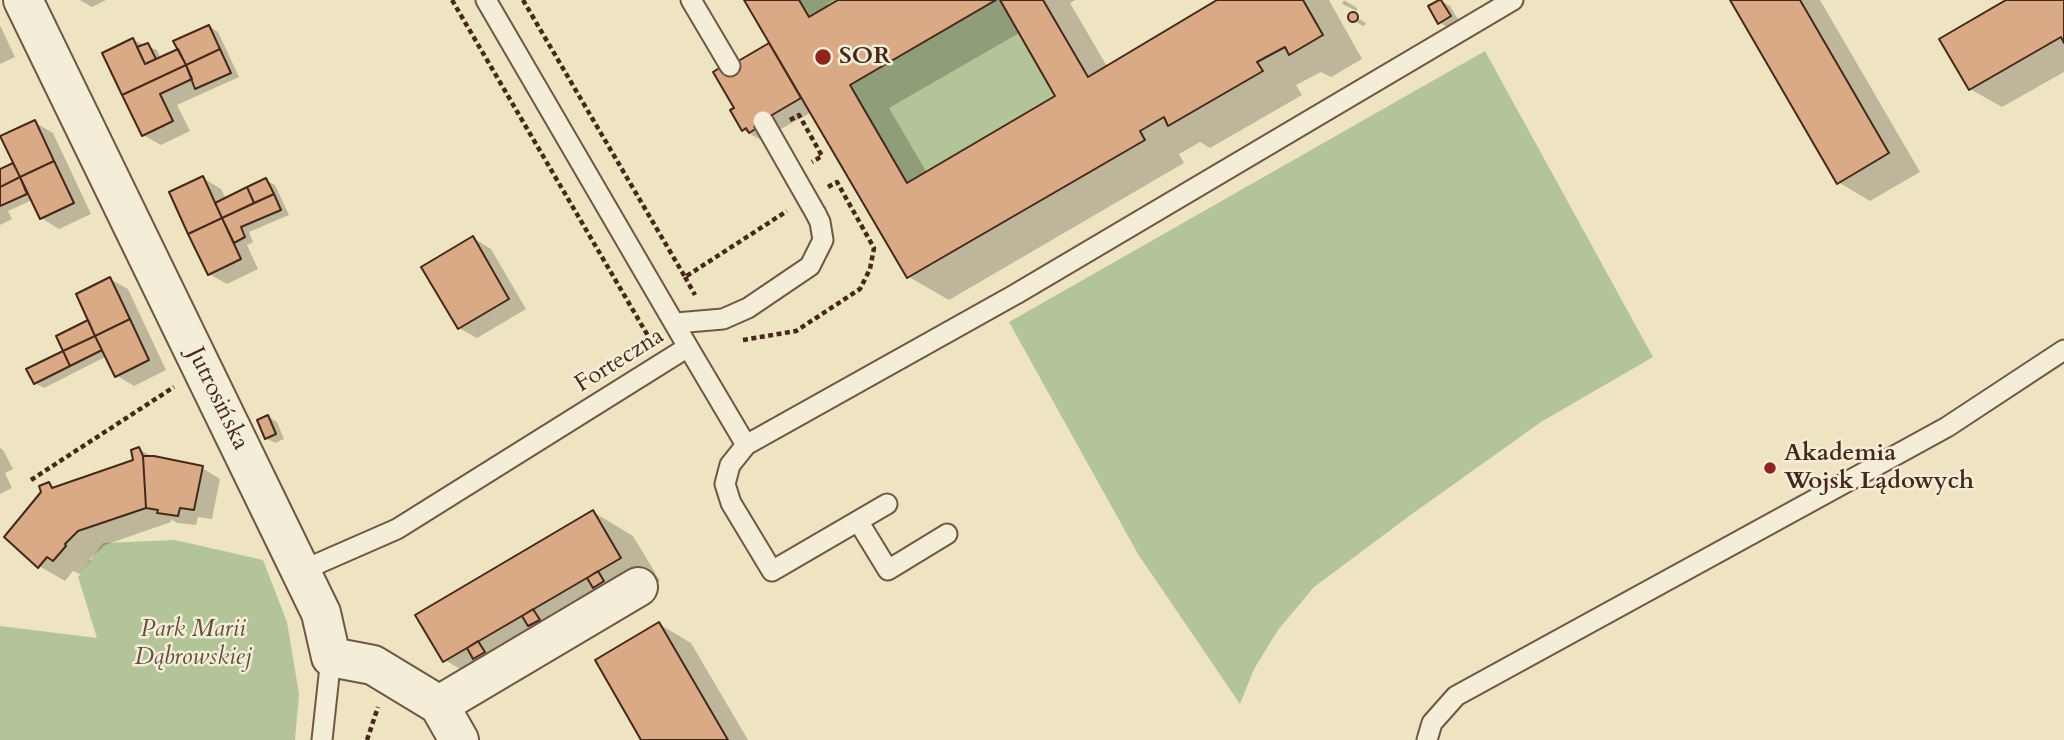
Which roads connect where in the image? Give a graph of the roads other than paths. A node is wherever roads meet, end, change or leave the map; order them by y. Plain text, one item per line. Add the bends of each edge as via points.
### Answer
1 (23, 0) edge
2 (486, 0) edge
3 (691, 0) edge
4 (1513, 0) edge
5 (730, 66) dead end
6 (763, 121) dead end
7 (676, 323) junction
8 (688, 347) junction
9 (2064, 350) edge
10 (746, 446) junction
11 (887, 503) dead end
12 (858, 521) junction
13 (947, 534) dead end
14 (301, 571) junction
15 (638, 587) dead end
16 (331, 657) junction
17 (439, 705) junction
18 (322, 740) edge
19 (460, 740) edge
20 (1427, 740) edge

1 - 14 street, Jutrosińska
2 - 7 lane, Forteczna
3 - 5 lane
4 - 10 lane via 1016,294
6 - 7 lane, bridge via 816,214 823,231 819,252 810,266 748,308 723,319
7 - 8 lane, Forteczna
8 - 10 lane
8 - 14 lane, Forteczna via 397,529
9 - 20 lane via 1947,426 1456,696 1432,723
10 - 12 lane via 730,464 725,484 731,503 772,571
11 - 12 lane
12 - 13 lane via 888,570
14 - 16 street, Jutrosińska via 321,613
15 - 17 street
16 - 17 street via 373,665
16 - 18 lane
17 - 19 street

